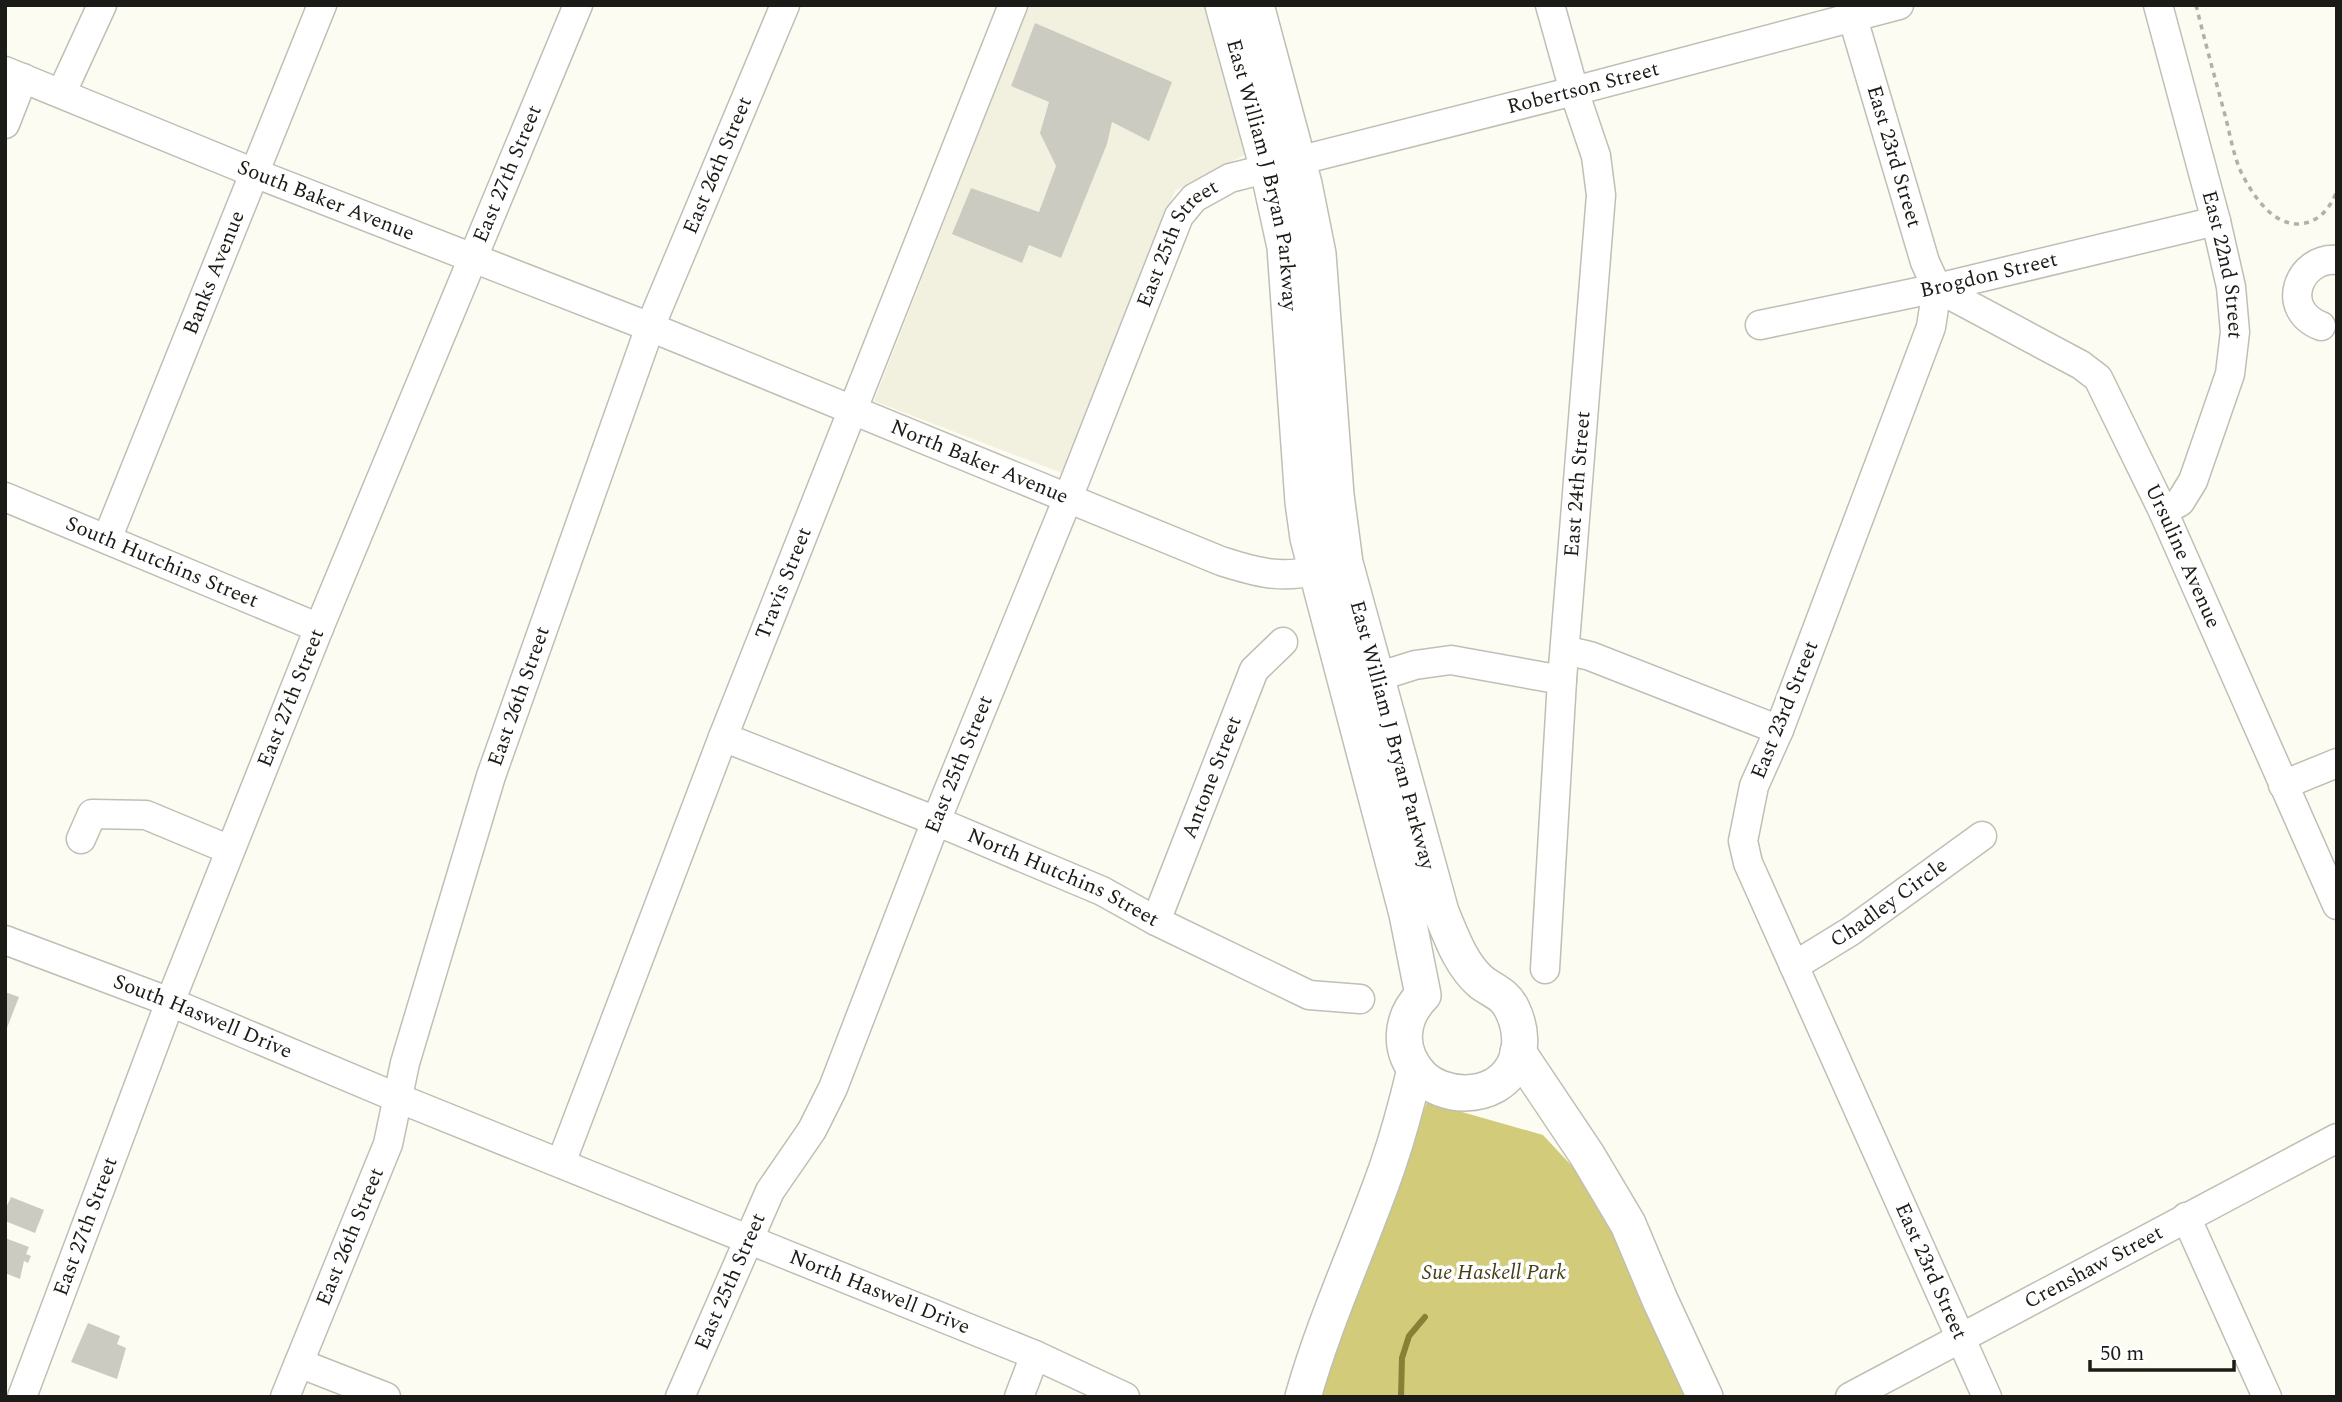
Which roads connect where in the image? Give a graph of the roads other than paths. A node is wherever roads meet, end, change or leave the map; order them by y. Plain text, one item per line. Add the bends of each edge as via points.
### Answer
1 (102, 5) edge
2 (321, 5) edge
3 (578, 5) edge
4 (785, 5) edge
5 (1013, 5) edge
6 (1223, 5) edge
7 (1256, 5) edge
8 (1550, 5) edge
9 (1899, 5) edge
10 (2158, 5) edge
11 (1850, 11) edge
12 (14, 74) edge
13 (1574, 92) junction
14 (62, 93) junction
15 (5, 124) edge
16 (1282, 165) junction
17 (253, 173) junction
18 (2216, 222) junction
19 (474, 257) junction
20 (2337, 260) edge
21 (1937, 288) junction
22 (1760, 325) dead end
23 (2321, 326) dead end
24 (650, 327) junction
25 (851, 410) junction
26 (5, 497) edge
27 (1068, 499) junction
28 (2162, 511) junction
29 (107, 539) junction
30 (1315, 570) junction
31 (319, 628) junction
32 (1283, 642) dead end
33 (1565, 650) junction
34 (1377, 677) junction
35 (1562, 680) junction
36 (1779, 730) junction
37 (723, 737) junction
38 (2337, 763) edge
39 (2283, 786) junction
40 (936, 821) junction
41 (1982, 836) dead end
42 (81, 839) dead end
43 (230, 850) junction
44 (2337, 905) edge
45 (1156, 921) junction
46 (5, 940) edge
47 (1794, 966) junction
48 (1545, 969) dead end
49 (1482, 983) junction
50 (1423, 995) junction
51 (1360, 999) dead end
52 (170, 1002) junction
53 (1518, 1052) junction
54 (1415, 1069) junction
55 (398, 1098) junction
56 (2337, 1138) edge
57 (561, 1163) junction
58 (2186, 1217) junction
59 (751, 1239) junction
60 (1961, 1338) junction
61 (1035, 1355) junction
62 (299, 1363) junction
63 (22, 1397) edge
64 (285, 1397) edge
65 (386, 1397) edge
66 (680, 1397) edge
67 (1018, 1397) edge
68 (1125, 1397) edge
69 (1303, 1397) edge
70 (1705, 1397) edge
71 (1850, 1397) edge
72 (1987, 1397) edge
73 (2267, 1397) edge

1 - 14 street
2 - 17 street, Banks Avenue
3 - 19 street, East 27th Street
4 - 24 street, East 26th Street
5 - 25 street, Travis Street
6 - 16 main road, East William J Bryan Parkway
7 - 16 main road, East William J Bryan Parkway
8 - 13 street, East 24th Street
9 - 11 street, Robertson Street
10 - 18 street, East 22nd Street
11 - 13 street, Robertson Street
11 - 21 street, East 23rd Street via 1925,262
12 - 14 street, South Baker Avenue
12 - 15 street
13 - 16 street, Robertson Street
13 - 33 street, East 24th Street via 1596,156 1601,195
14 - 17 street, South Baker Avenue
16 - 27 street, East 25th Street via 1230,178 1194,198 1179,216
16 - 30 main road, East William J Bryan Parkway via 1303,502
16 - 34 main road, East William J Bryan Parkway via 1318,254 1339,535
17 - 19 street, South Baker Avenue
17 - 29 street, Banks Avenue
18 - 21 street, Brogdon Street
18 - 28 street, East 22nd Street via 2231,287 2235,332 2230,374 2187,493
19 - 24 street, South Baker Avenue
19 - 31 street, East 27th Street
20 - 23 street via 2310,268 2297,295 2300,311
21 - 22 street, Brogdon Street
21 - 28 street, Ursuline Avenue via 2098,378
21 - 36 street, East 23rd Street via 1931,327
24 - 25 street, North Baker Avenue
24 - 55 street, East 26th Street via 491,776
25 - 27 street, North Baker Avenue
25 - 37 street, Travis Street
26 - 29 street, South Hutchins Street
27 - 30 street, North Baker Avenue via 1264,574
27 - 40 street, East 25th Street
28 - 39 street, Ursuline Avenue
29 - 31 street, South Hutchins Street
30 - 50 main road, East William J Bryan Parkway via 1407,915
31 - 43 street, East 27th Street
32 - 45 street, Antone Street via 1254,670
33 - 35 street, East 24th Street
33 - 36 street
34 - 35 street via 1451,660
34 - 49 main road, East William J Bryan Parkway via 1441,912 1461,957
35 - 48 street, East 24th Street
36 - 47 street, East 23rd Street via 1754,786 1743,841 1748,863
37 - 40 street, North Hutchins Street
37 - 57 street, Travis Street
38 - 39 street
39 - 44 street, Ursuline Avenue
40 - 45 street, North Hutchins Street via 1102,891
40 - 59 street, East 25th Street via 833,1088 812,1130 770,1191
41 - 47 street, Chadley Circle via 1851,932
42 - 43 street via 92,814 145,815
43 - 52 street, East 27th Street
45 - 51 street, North Hutchins Street via 1309,995
46 - 52 street, South Haswell Drive
47 - 60 street, East 23rd Street
49 - 50 main road via 1457,981
49 - 53 main road, East William J Bryan Parkway via 1499,992 1513,1010 1520,1032
50 - 54 main road via 1410,1011 1404,1032
52 - 55 street, South Haswell Drive
52 - 63 street, East 27th Street
53 - 54 main road via 1513,1070 1501,1083 1474,1093 1439,1088
53 - 70 main road, East William J Bryan Parkway via 1628,1224
54 - 69 main road via 1386,1170
55 - 57 street, North Haswell Drive
55 - 62 street, East 26th Street via 388,1144
56 - 58 street, Crenshaw Street
57 - 59 street, North Haswell Drive
58 - 60 street, Crenshaw Street
58 - 73 street
59 - 61 street, North Haswell Drive
59 - 66 street, East 25th Street
60 - 71 street, Crenshaw Street
60 - 72 street, East 23rd Street
61 - 67 street
61 - 68 street, North Haswell Drive
62 - 64 street, East 26th Street
62 - 65 street

